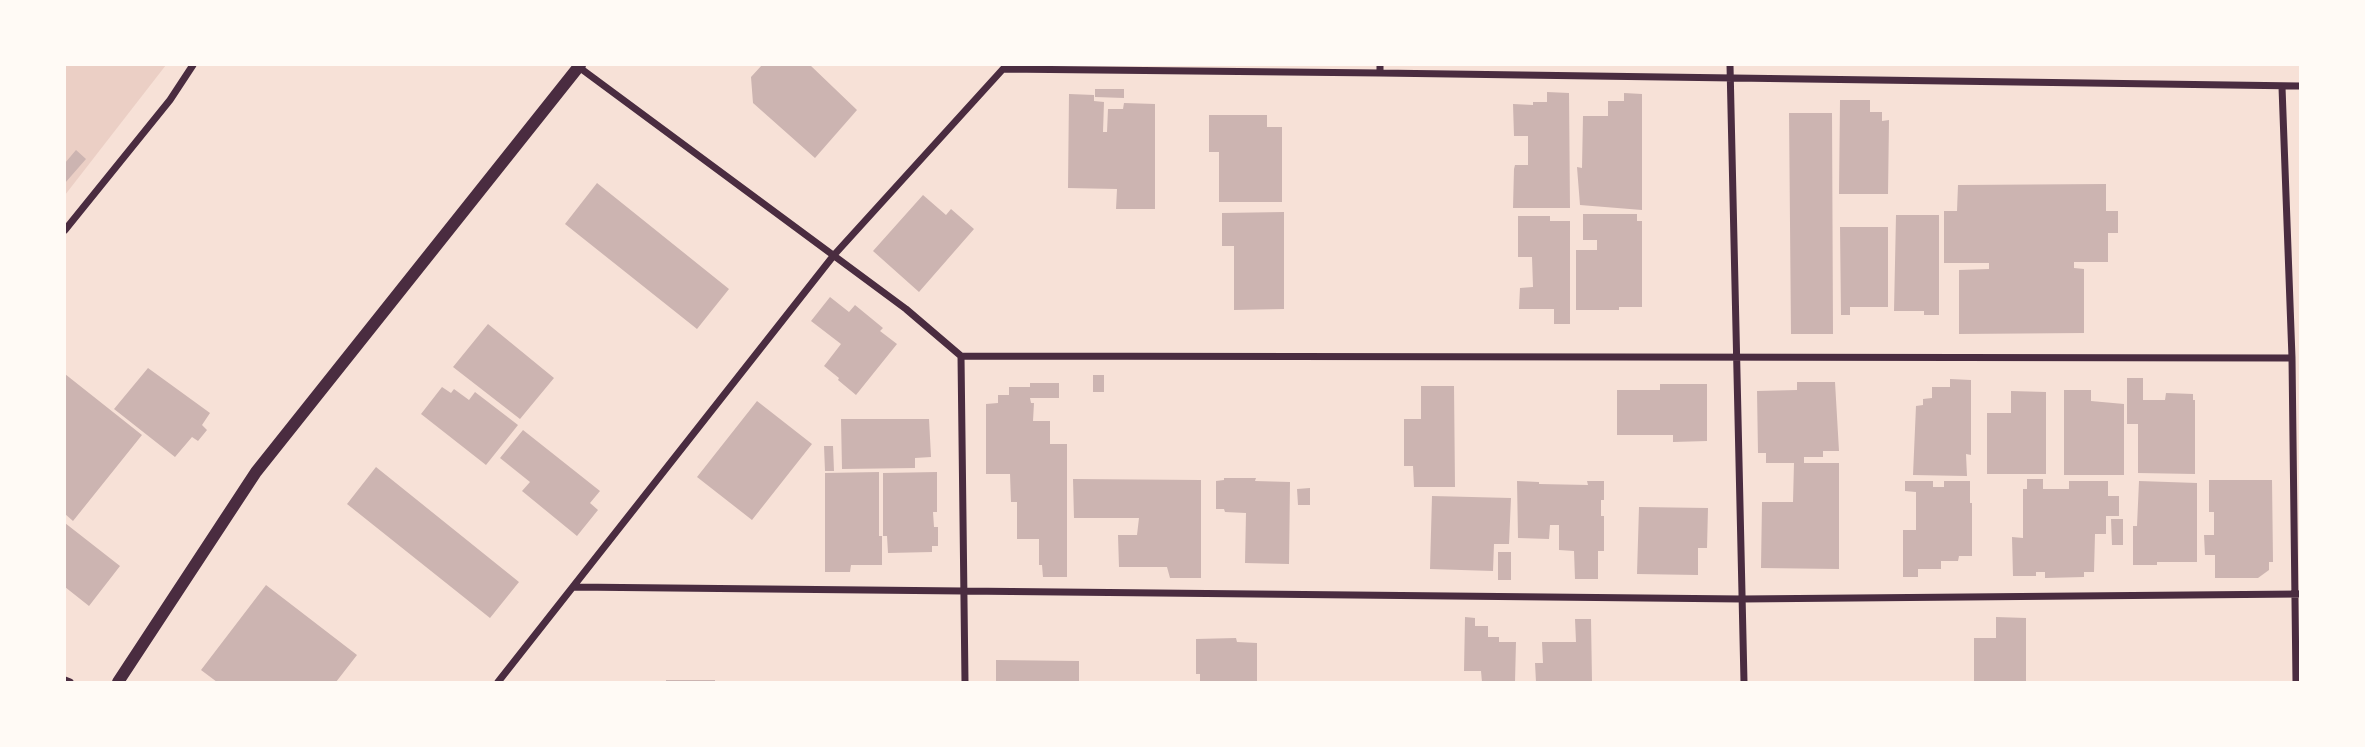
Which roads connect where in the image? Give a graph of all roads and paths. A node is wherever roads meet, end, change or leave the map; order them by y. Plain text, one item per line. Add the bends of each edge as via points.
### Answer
1 (193, 65) edge
2 (578, 65) edge
3 (1730, 65) edge
4 (1005, 67) edge
5 (1380, 69) edge
6 (1730, 78) junction
7 (2300, 86) edge
8 (2282, 87) junction
9 (65, 230) edge
10 (834, 255) junction
11 (961, 356) junction
12 (1738, 356) junction
13 (2292, 358) junction
14 (573, 587) junction
15 (964, 593) junction
16 (2298, 593) edge
17 (1742, 599) junction
18 (65, 680) edge
19 (70, 682) edge
20 (118, 682) edge
21 (498, 682) edge
22 (965, 682) edge
23 (1744, 682) edge
24 (2296, 682) edge

1 - 9 street
2 - 10 street
2 - 20 street via 256,472
3 - 6 street
4 - 5 street
4 - 10 street
5 - 6 street
6 - 8 street
6 - 12 street
7 - 8 street
8 - 13 street
10 - 11 street
10 - 14 street
11 - 12 street
11 - 15 street
12 - 13 street
12 - 17 street
13 - 16 street
14 - 15 street
14 - 21 street
15 - 17 street
15 - 22 street
16 - 17 street
16 - 24 street
17 - 23 street
18 - 19 street

